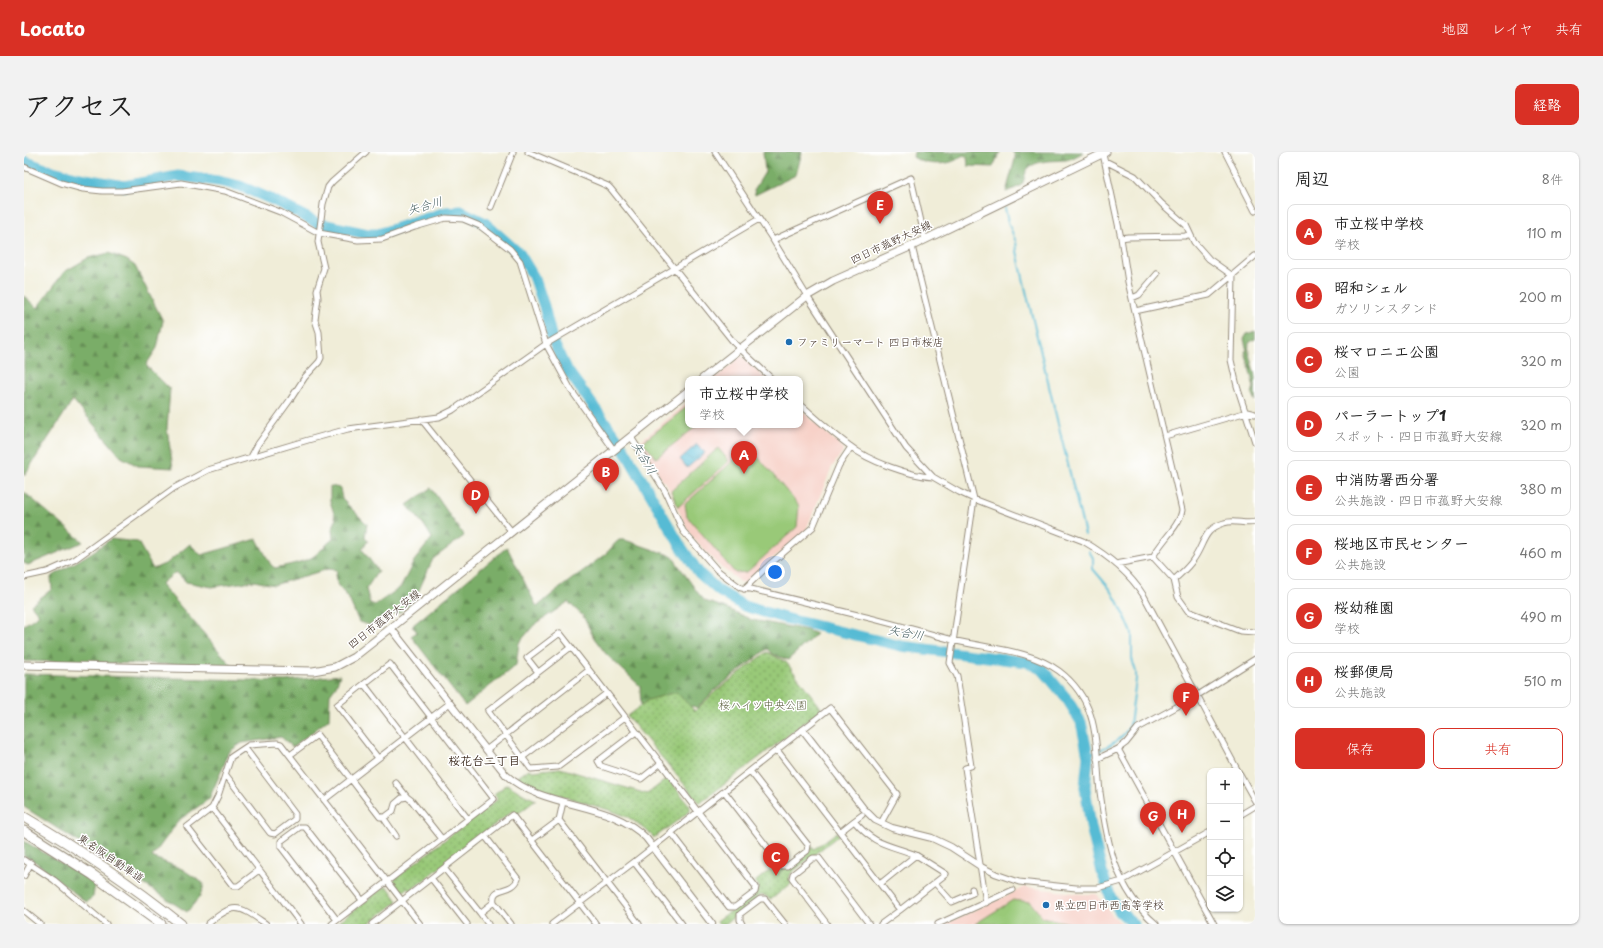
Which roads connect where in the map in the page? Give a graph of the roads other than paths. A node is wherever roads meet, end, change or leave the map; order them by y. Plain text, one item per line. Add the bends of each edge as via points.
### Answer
1 (366, 152) edge
2 (513, 152) edge
3 (528, 152) edge
4 (715, 152) edge
5 (1225, 152) edge
6 (1104, 153) edge
7 (1105, 161) junction
8 (24, 167) edge
9 (491, 207) dead end
10 (1255, 211) edge
11 (760, 219) junction
12 (319, 231) junction
13 (1190, 234) junction
14 (1122, 238) junction
15 (925, 239) junction
16 (773, 240) junction
17 (912, 246) junction
18 (1255, 256) edge
19 (675, 268) junction
20 (1157, 274) dead end
21 (1233, 276) junction
22 (807, 296) junction
23 (1132, 298) junction
24 (1135, 311) junction
25 (546, 344) junction
26 (740, 349) junction
27 (706, 376) edge
28 (769, 376) edge
29 (685, 393) edge
30 (803, 407) edge
31 (1247, 412) junction
32 (1255, 414) edge
33 (421, 419) junction
34 (1165, 436) junction
35 (630, 438) junction
36 (1255, 442) edge
37 (851, 447) junction
38 (614, 450) junction
39 (251, 457) junction
40 (933, 478) junction
41 (974, 499) junction
42 (1255, 522) edge
43 (512, 532) junction
44 (1153, 557) junction
45 (1116, 564) junction
46 (24, 577) edge
47 (1174, 580) junction
48 (744, 589) junction
49 (391, 628) junction
50 (1255, 632) edge
51 (954, 642) junction
52 (571, 647) junction
53 (1255, 659) edge
54 (24, 665) edge
55 (589, 670) junction
56 (538, 672) junction
57 (364, 684) junction
58 (607, 694) junction
59 (1198, 695) junction
60 (450, 703) junction
61 (431, 717) junction
62 (624, 717) junction
63 (803, 730) junction
64 (636, 732) junction
65 (505, 735) junction
66 (405, 737) junction
67 (245, 748) junction
68 (1118, 749) junction
69 (486, 750) junction
70 (777, 750) junction
71 (290, 755) junction
72 (523, 757) junction
73 (1097, 757) junction
74 (378, 758) junction
75 (661, 763) junction
76 (1236, 768) edge
77 (750, 771) junction
78 (226, 775) junction
79 (351, 779) junction
80 (1243, 779) edge
81 (396, 783) dead end
82 (724, 791) junction
83 (407, 797) junction
84 (324, 800) junction
85 (1255, 801) edge
86 (563, 802) junction
87 (1255, 806) edge
88 (212, 808) junction
89 (698, 812) junction
90 (1243, 813) edge
91 (862, 815) dead end
92 (24, 817) edge
93 (383, 817) junction
94 (295, 819) junction
95 (468, 819) junction
96 (559, 820) junction
97 (854, 821) junction
98 (881, 823) junction
99 (300, 827) junction
100 (24, 831) edge
101 (671, 832) junction
102 (840, 832) junction
103 (276, 834) junction
104 (1207, 834) edge
105 (396, 836) dead end
106 (485, 836) junction
107 (442, 839) junction
108 (532, 840) junction
109 (281, 841) junction
110 (653, 847) junction
111 (1174, 852) junction
112 (916, 855) junction
113 (24, 860) edge
114 (634, 862) junction
115 (31, 864) junction
116 (980, 866) junction
117 (444, 868) junction
118 (259, 870) junction
119 (24, 876) edge
120 (431, 878) junction
121 (387, 881) junction
122 (1122, 881) junction
123 (607, 882) junction
124 (935, 882) junction
125 (880, 884) junction
126 (972, 888) dead end
127 (1013, 890) dead end
128 (362, 900) junction
129 (402, 901) junction
130 (494, 902) junction
131 (579, 903) junction
132 (986, 903) junction
133 (900, 910) junction
134 (24, 911) edge
135 (480, 913) junction
136 (337, 920) junction
137 (379, 922) edge
138 (40, 924) edge
139 (106, 924) edge
140 (161, 924) edge
141 (181, 924) edge
142 (208, 924) edge
143 (266, 924) edge
144 (301, 924) edge
145 (332, 924) edge
146 (372, 924) edge
147 (420, 924) edge
148 (467, 924) edge
149 (488, 924) edge
150 (511, 924) edge
151 (553, 924) edge
152 (596, 924) edge
153 (639, 924) edge
154 (682, 924) edge
155 (712, 924) edge
156 (742, 924) edge
157 (785, 924) edge
158 (827, 924) edge
159 (869, 924) edge
160 (881, 924) edge
161 (938, 924) edge
162 (1156, 924) edge
163 (1214, 924) edge

1 - 12 street via 328,187
2 - 9 street
3 - 19 street via 608,186
4 - 11 street
5 - 10 street
6 - 7 street
6 - 15 main road, 四日市菰野大安線
7 - 13 street via 1135,176 1186,225
7 - 14 street
8 - 12 street via 61,183 83,189 122,191 181,183 225,191 280,212
11 - 16 street
11 - 19 street
12 - 25 street via 358,240 382,239 446,218 463,219 480,226 510,249 520,261
12 - 39 street via 318,242 324,268 317,290 315,320 319,332 321,358 305,377
13 - 14 street
13 - 21 street via 1217,267
14 - 23 street
15 - 16 street via 911,178
15 - 17 main road, 四日市菰野大安線
16 - 22 street
17 - 22 main road, 四日市菰野大安線 via 833,281
17 - 41 street
18 - 21 street
19 - 25 street
19 - 26 street
20 - 23 street via 1139,295
21 - 24 street via 1210,295
21 - 31 street via 1231,360
22 - 26 main road, 四日市菰野大安線
22 - 40 street via 906,448
23 - 24 street
24 - 34 street
25 - 33 street via 453,410 439,417
25 - 38 street via 571,390
26 - 27 main road, 四日市菰野大安線
26 - 28 street
29 - 35 main road, 四日市菰野大安線
30 - 37 street
31 - 32 street
31 - 34 street
31 - 36 street
33 - 39 street via 348,429
33 - 43 street
34 - 44 street via 1182,510 1178,521
35 - 38 main road, 四日市菰野大安線
35 - 48 street via 665,491 683,531 717,570
37 - 40 street via 882,463
37 - 48 street via 839,465 813,527
38 - 43 main road, 四日市菰野大安線
39 - 46 street via 208,470 187,481 74,560 47,572
40 - 41 street
41 - 45 street via 1074,537 1092,546
41 - 51 street
42 - 47 street via 1231,521 1211,529 1194,560
43 - 49 main road, 四日市菰野大安線
44 - 45 street
44 - 47 street
45 - 59 street via 1142,592
47 - 50 street via 1178,597 1192,614 1240,631
48 - 51 street via 751,588
49 - 54 main road, 四日市菰野大安線 via 335,667 314,671
49 - 60 street
51 - 73 street via 1033,656 1058,670 1074,685 1086,703 1093,721
51 - 116 street via 950,663 958,676 970,766 965,768
52 - 55 street
52 - 56 street
52 - 56 street via 560,632 527,658
53 - 59 street
55 - 58 street
55 - 65 street
56 - 65 street via 488,711
57 - 61 street via 390,664
57 - 66 street
57 - 74 street via 337,705
58 - 62 street
58 - 72 street
59 - 68 street via 1138,728
59 - 76 street
60 - 61 street
60 - 69 street
61 - 66 street
61 - 95 street via 494,799
62 - 64 street
62 - 72 street via 558,767 531,768
63 - 70 street
63 - 98 street via 866,812
63 - 98 street via 830,708 897,794
64 - 75 street
64 - 75 street via 598,761 601,766 641,779
65 - 69 street
65 - 72 street
66 - 74 street
66 - 95 street
67 - 71 street via 277,743
67 - 78 street via 231,757
67 - 94 street via 295,814
68 - 73 street
68 - 111 street
69 - 86 street via 511,781 532,792
70 - 77 street
70 - 102 street
71 - 79 street via 317,734
71 - 84 street
73 - 122 street via 1108,837
74 - 79 street
75 - 89 street
77 - 82 street
77 - 82 street via 808,845 808,850 787,866 782,866
78 - 88 street
78 - 103 street via 270,833
79 - 84 street
79 - 93 street via 380,817
80 - 85 street
81 - 83 street
82 - 89 street
83 - 93 street via 402,798 395,804 393,811
83 - 107 street
84 - 121 street
86 - 96 street
86 - 110 street via 626,823 642,834
87 - 90 street
88 - 118 street
88 - 118 street via 187,827 232,886 238,886
89 - 101 street
89 - 101 street via 756,887 755,892 735,907 729,907
91 - 97 street
92 - 141 highway, 東名阪自動車道 via 101,865
93 - 105 street
94 - 99 street
94 - 103 street
95 - 107 street
96 - 108 street
96 - 123 street
97 - 102 street
97 - 112 street via 874,840
98 - 116 street via 932,838
99 - 109 street
99 - 128 street via 305,827
100 - 140 highway via 93,875
101 - 110 street
102 - 125 street
103 - 109 street
104 - 111 street
106 - 108 street via 512,815
106 - 117 street
106 - 130 street via 518,879 511,888 494,895
107 - 121 street
108 - 131 street
109 - 136 street via 281,847
110 - 114 street
110 - 155 street
111 - 122 street
111 - 163 street
112 - 124 street via 946,874
112 - 125 street
113 - 115 street
114 - 123 street
114 - 154 street
115 - 119 street
115 - 139 street
116 - 122 street via 1019,882 1098,888
116 - 132 street
117 - 120 street
117 - 135 street
118 - 144 street
120 - 129 street
120 - 148 street
121 - 128 street
121 - 129 street
122 - 162 street via 1133,900
123 - 131 street
123 - 153 street
124 - 126 street via 952,902 973,893
124 - 133 street
125 - 133 street
127 - 132 street
128 - 136 street
129 - 137 street
129 - 147 street
130 - 135 street
130 - 150 street
131 - 151 street
131 - 152 street
132 - 161 street
133 - 160 street
134 - 138 street
135 - 149 street
136 - 145 street
137 - 146 street
142 - 143 street via 226,910 236,908 250,913
156 - 157 street via 740,914 760,899 765,899
158 - 159 street via 792,878 793,874 813,858 818,858

